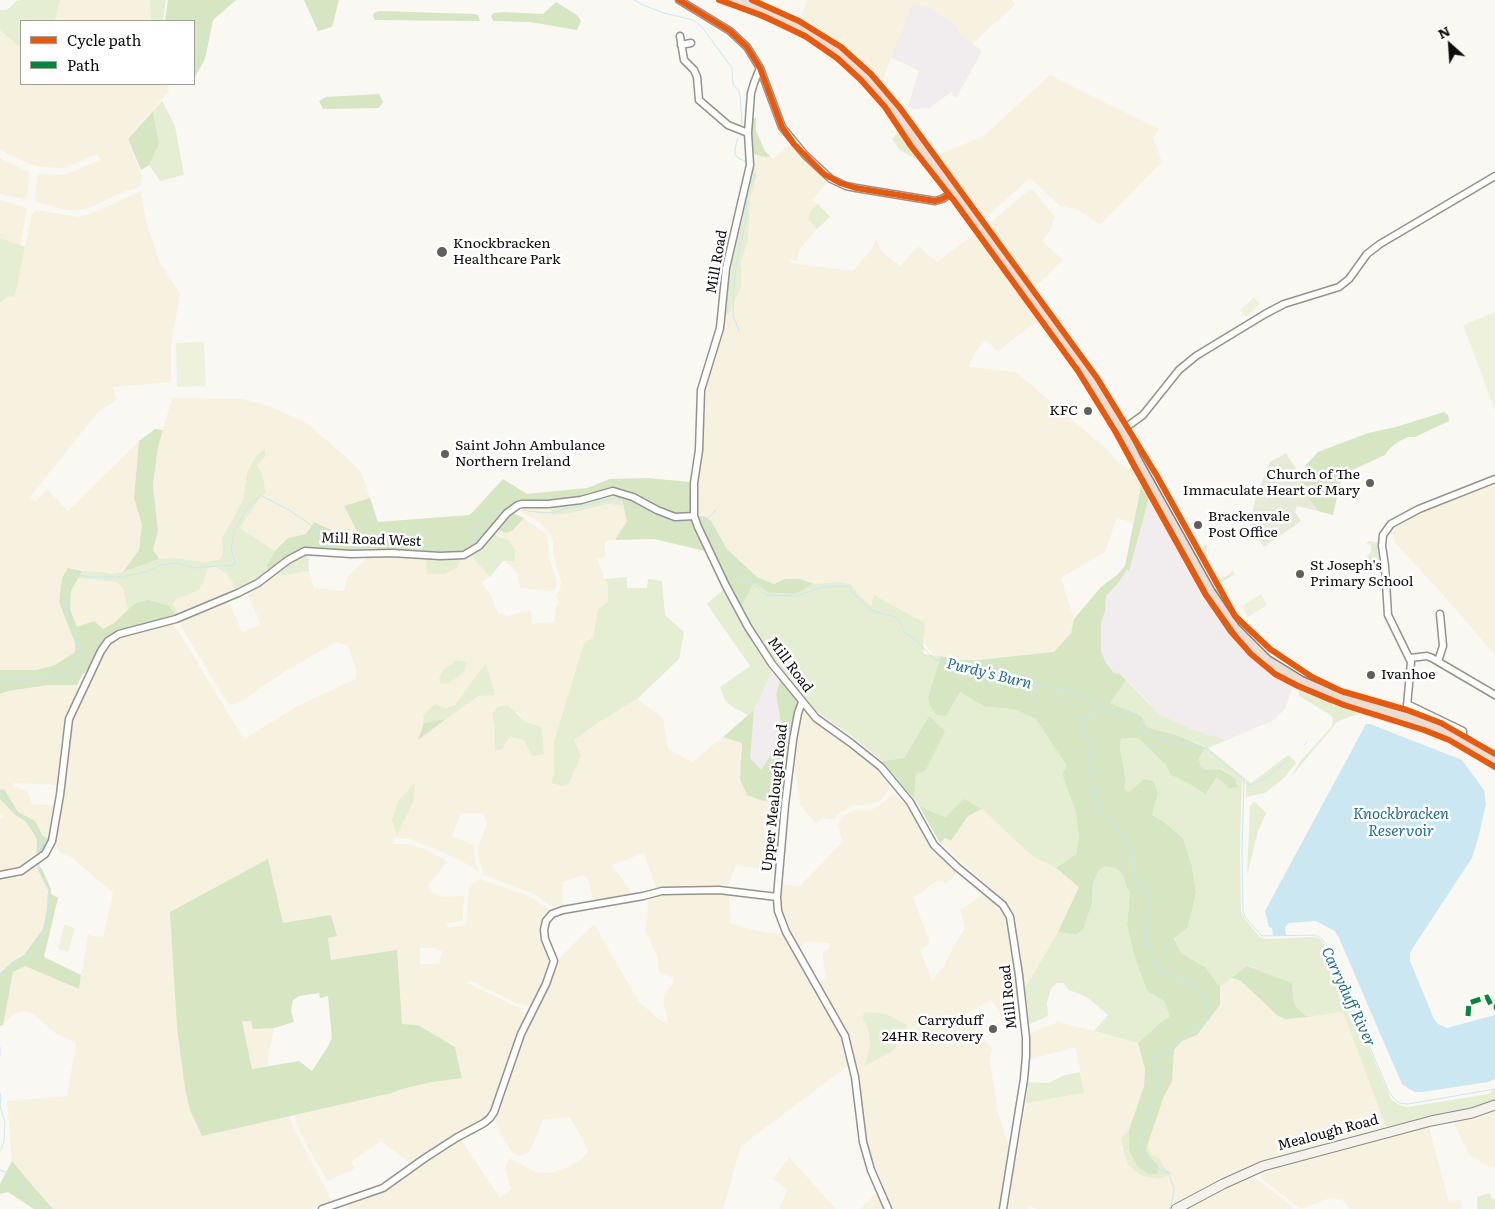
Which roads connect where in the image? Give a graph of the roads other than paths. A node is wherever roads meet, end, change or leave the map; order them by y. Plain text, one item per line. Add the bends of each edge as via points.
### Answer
1 (679, 0) edge
2 (733, 0) edge
3 (680, 36) dead end
4 (691, 43) dead end
5 (681, 45) junction
6 (760, 68) junction
7 (748, 133) junction
8 (1495, 176) edge
9 (954, 192) junction
10 (1121, 431) junction
11 (1495, 479) edge
12 (1157, 484) junction
13 (694, 516) junction
14 (1183, 545) junction
15 (1440, 614) dead end
16 (1240, 634) junction
17 (1410, 658) junction
18 (1438, 661) junction
19 (1495, 695) edge
20 (802, 702) junction
21 (1407, 704) junction
22 (1406, 717) junction
23 (1463, 740) junction
24 (1495, 761) edge
25 (0, 876) edge
26 (777, 898) junction
27 (1495, 1104) edge
28 (322, 1209) edge
29 (888, 1209) edge
30 (1003, 1209) edge
31 (1176, 1209) edge

1 - 6 street via 740,39
2 - 9 highway via 786,20 833,48 868,79
3 - 5 street
4 - 5 street
5 - 7 street via 684,60 697,77 701,102 728,125
6 - 7 street, Mill Road via 751,93
6 - 9 street via 782,127 805,155 831,178 846,186 935,201
7 - 13 street, Mill Road via 748,172 726,268 720,328 701,390
8 - 10 street via 1380,244 1367,254 1350,279 1340,287 1284,304 1196,356 1179,370 1143,416
9 - 10 highway via 1093,383
10 - 12 highway via 1129,436
10 - 14 highway
11 - 17 street via 1428,505 1387,527 1382,539 1388,615
12 - 14 highway via 1155,487
12 - 16 highway
13 - 20 street, Mill Road via 752,634
13 - 25 street, Mill Road West via 675,517 633,497 613,492 581,500 522,504 507,513 478,546 464,555 305,551 241,592 176,619 119,634 101,651 69,719 52,841 44,854 21,872
14 - 16 highway via 1227,620
15 - 18 street via 1443,646
16 - 22 highway via 1266,661 1300,682 1332,696
17 - 18 street via 1427,656
17 - 21 street
18 - 19 street
20 - 26 street, Upper Mealough Road via 793,740
20 - 30 street, Mill Road via 826,726 880,768 914,807 934,844 1003,905 1010,917 1026,1056
21 - 22 street
21 - 23 street via 1463,730
22 - 23 highway
23 - 24 highway
26 - 28 street via 719,890 662,890 552,914 544,930 554,961 521,1034 490,1118 384,1188
26 - 29 street, Upper Mealough Road via 786,932 844,1036 855,1077 863,1142
27 - 31 street, Mealough Road via 1472,1113 1431,1120 1263,1166

